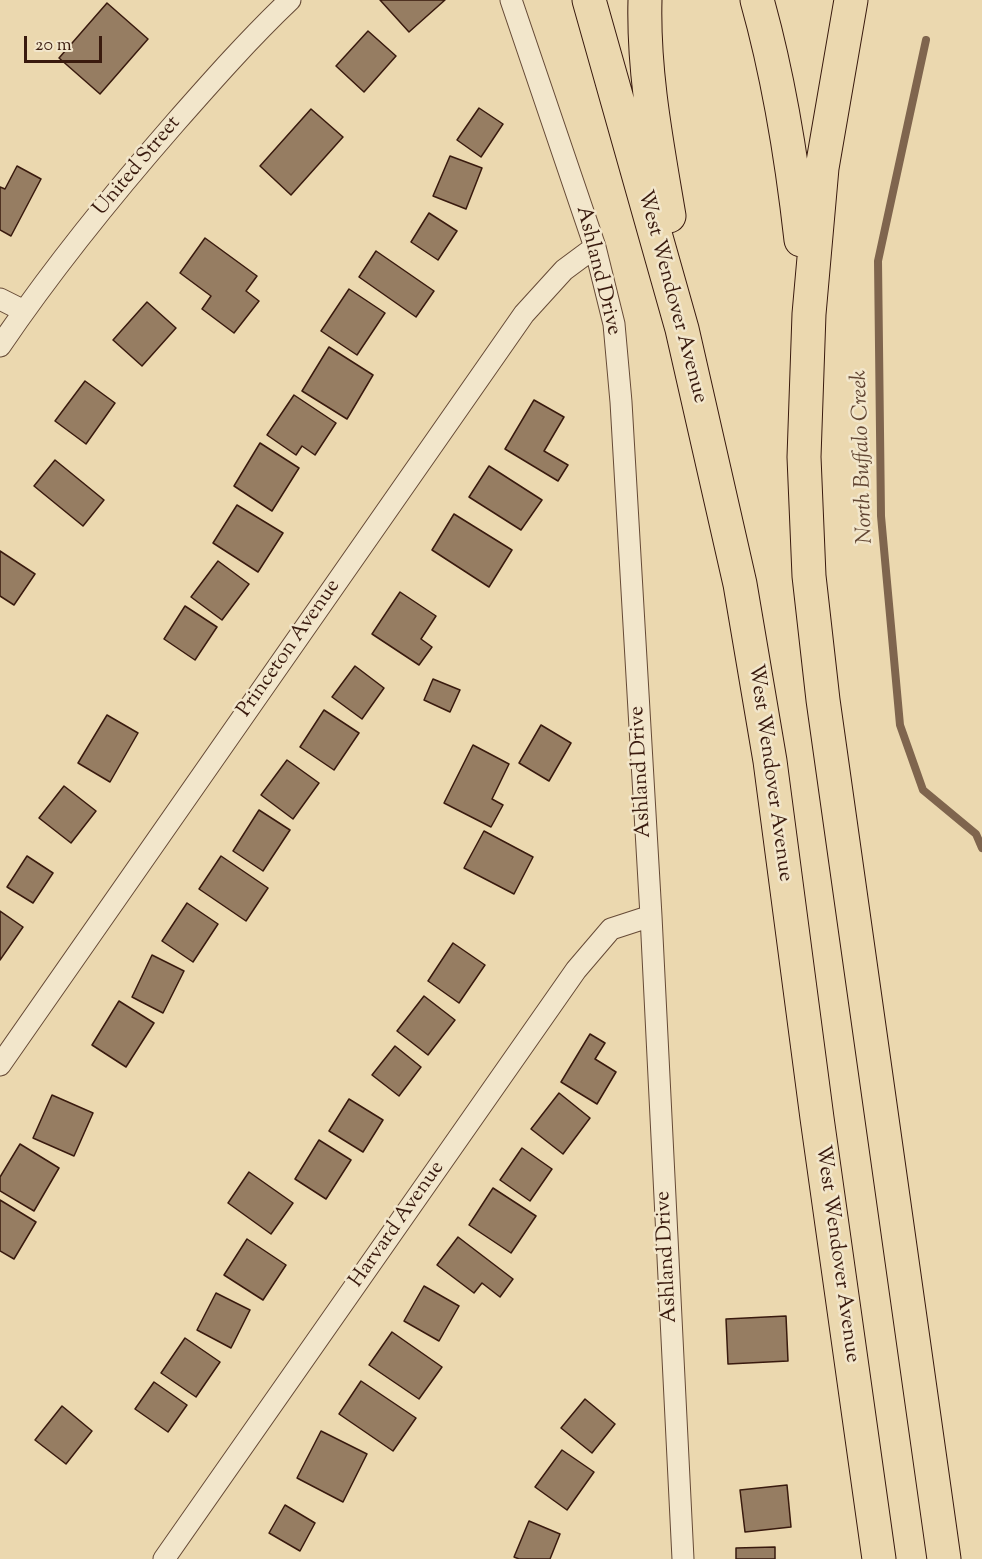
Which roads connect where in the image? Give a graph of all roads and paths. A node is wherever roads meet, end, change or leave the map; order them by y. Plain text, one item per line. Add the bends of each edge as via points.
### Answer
1 (290, 0) edge
2 (511, 0) edge
3 (589, 0) edge
4 (645, 0) edge
5 (757, 0) edge
6 (851, 0) edge
7 (595, 248) junction
8 (0, 299) edge
9 (24, 311) junction
10 (809, 314) junction
11 (682, 329) junction
12 (0, 346) edge
13 (651, 916) junction
14 (0, 1065) edge
15 (164, 1559) edge
16 (683, 1559) edge
17 (879, 1559) edge
18 (944, 1559) edge

1 - 9 street, United Street via 245,44 151,150
2 - 7 street, Ashland Drive
3 - 11 highway, West Wendover Avenue
4 - 11 highway via 651,108
5 - 10 highway via 768,37 795,185
6 - 10 highway via 822,168
7 - 13 street, Ashland Drive via 614,324 621,402
7 - 14 street, Princeton Avenue via 564,270 524,314
8 - 9 street
9 - 12 street, United Street
10 - 18 highway via 804,457 809,576 823,700
11 - 17 highway, West Wendover Avenue via 740,584 770,761
13 - 15 street, Harvard Avenue via 610,929 576,970
13 - 16 street, Ashland Drive

